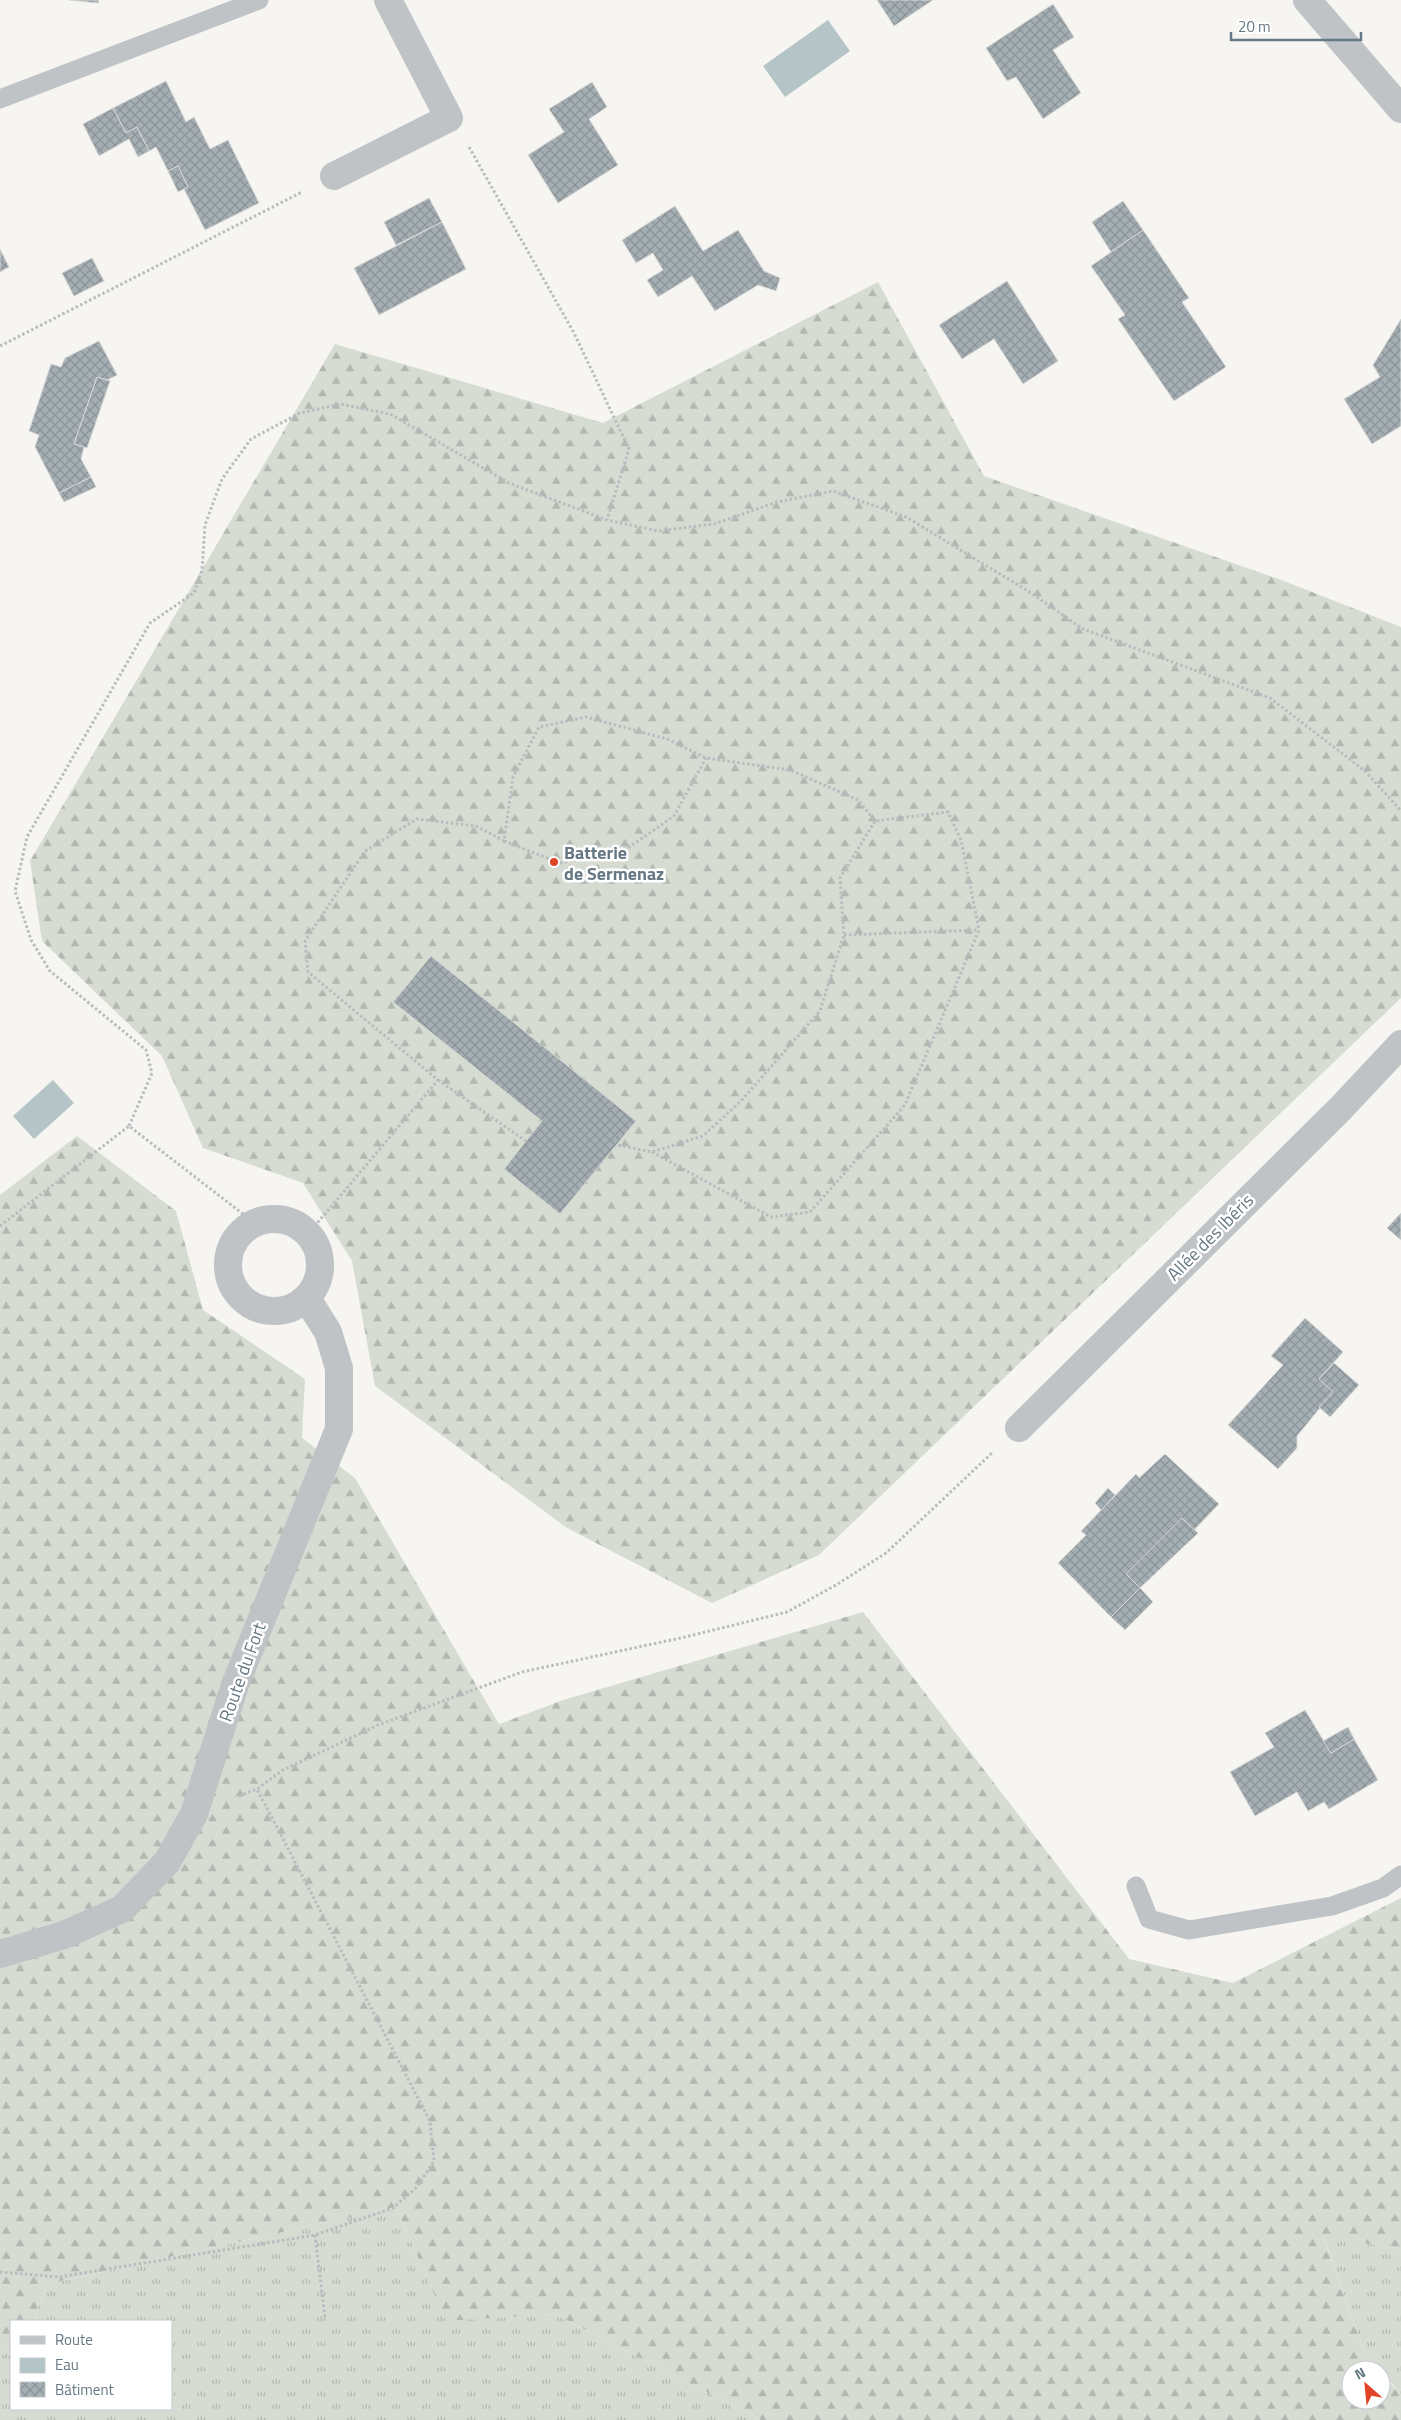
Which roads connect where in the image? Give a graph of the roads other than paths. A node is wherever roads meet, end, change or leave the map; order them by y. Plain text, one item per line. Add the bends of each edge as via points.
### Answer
1 (259, 0) edge
2 (388, 0) edge
3 (1307, 0) edge
4 (0, 100) edge
5 (1397, 101) edge
6 (334, 176) road end
7 (1401, 1044) edge
8 (304, 1300) junction
9 (1019, 1428) road end
10 (1401, 1875) edge
11 (1136, 1886) dead end
12 (0, 1954) edge

1 - 4 lane
2 - 6 street via 449,118
3 - 5 street
7 - 9 street, Allée des Ibéris via 1341,1108
8 - 8 street via 314,1289 320,1268 316,1246 308,1234 296,1224 282,1220 267,1220 240,1234 233,1245 229,1272 241,1297 265,1310 279,1311
8 - 12 street, Route du Fort via 311,1305 328,1332 339,1368 339,1429 235,1684 194,1814 166,1862 122,1909 64,1935
10 - 11 lane via 1383,1888 1332,1906 1189,1930 1149,1919

